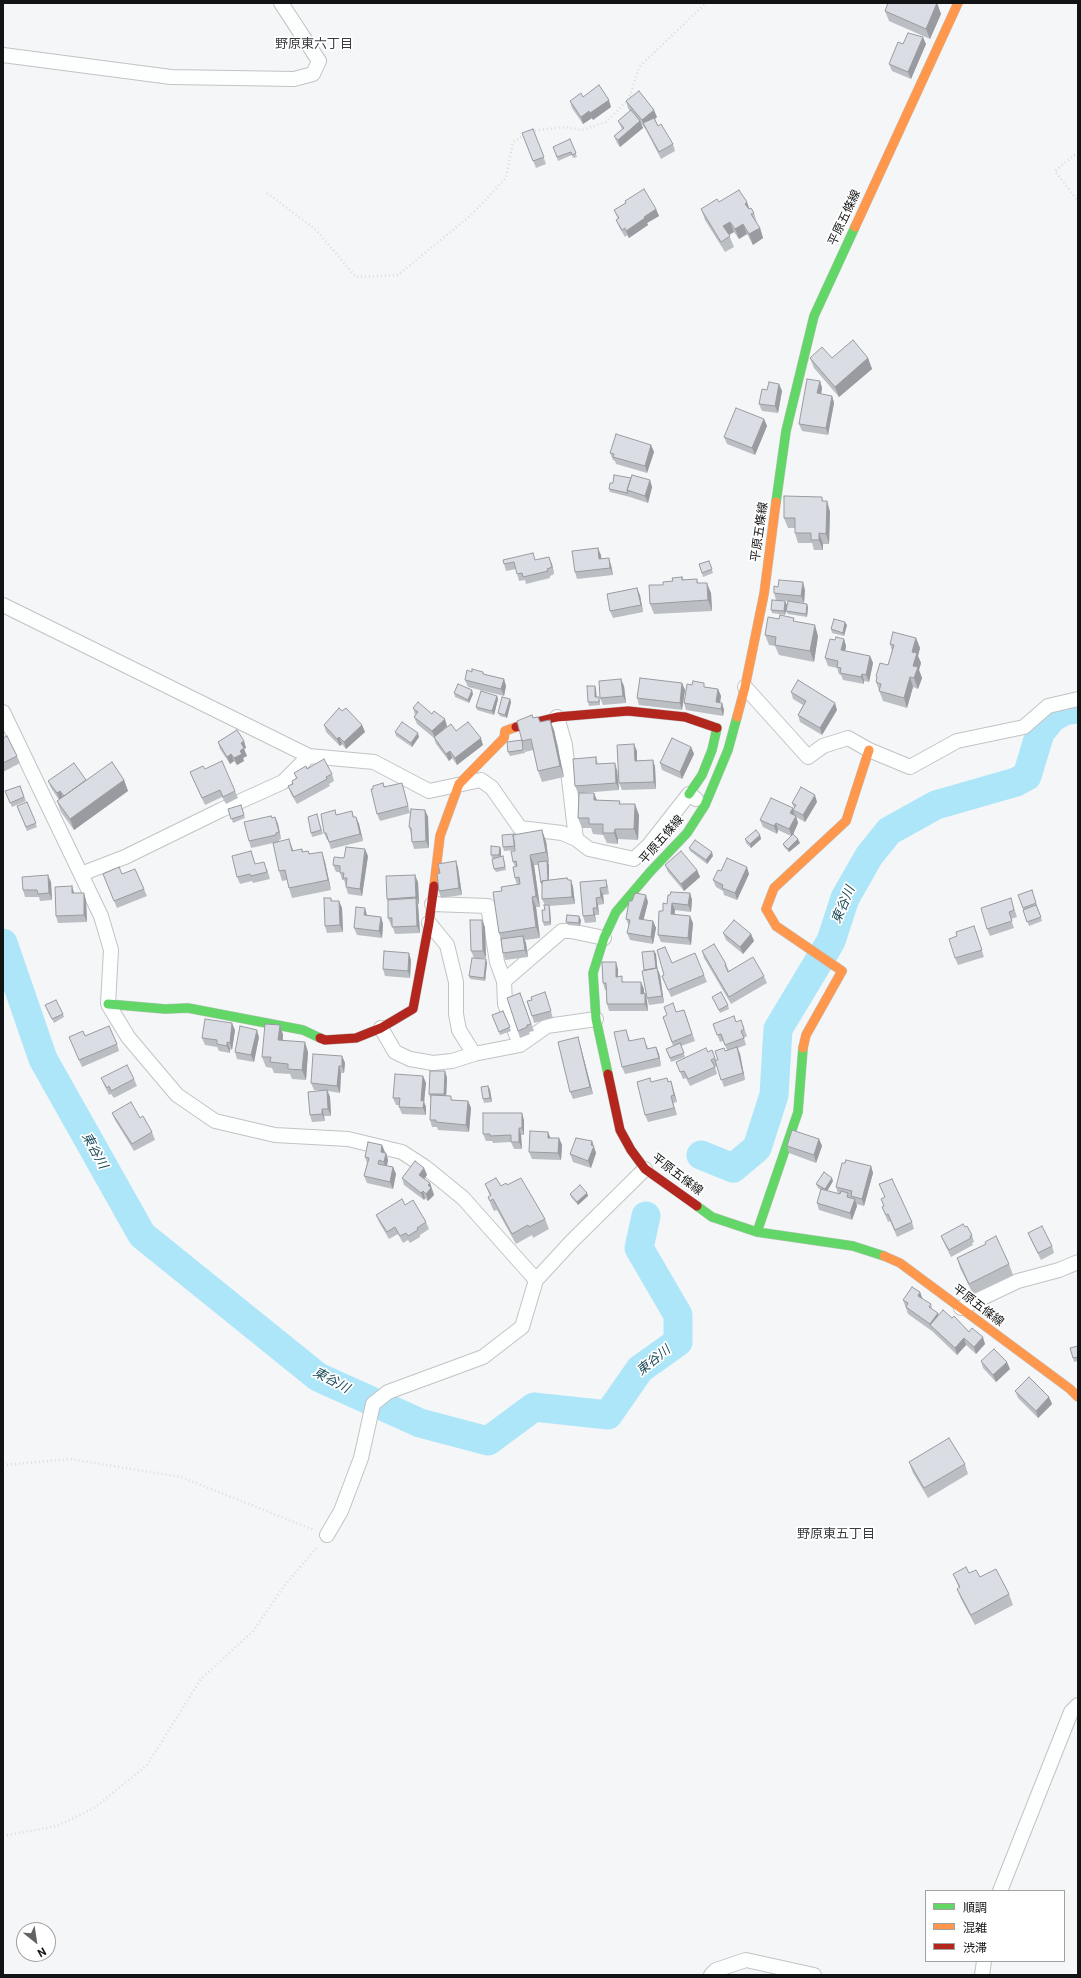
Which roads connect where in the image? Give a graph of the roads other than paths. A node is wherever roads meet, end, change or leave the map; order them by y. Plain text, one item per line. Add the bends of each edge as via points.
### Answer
1 (281, 3) edge
2 (958, 3) edge
3 (3, 55) edge
4 (3, 605) edge
5 (745, 687) junction
6 (1078, 699) edge
7 (3, 712) edge
8 (557, 717) junction
9 (869, 750) junction
10 (309, 756) junction
11 (459, 784) junction
12 (689, 794) junction
13 (705, 805) junction
14 (576, 839) junction
15 (81, 874) junction
16 (432, 904) junction
17 (429, 923) junction
18 (604, 938) junction
19 (504, 980) junction
20 (108, 1004) junction
21 (596, 1019) junction
22 (381, 1028) junction
23 (520, 1045) junction
24 (474, 1054) junction
25 (645, 1169) junction
26 (757, 1232) junction
27 (1078, 1262) edge
28 (536, 1280) junction
29 (961, 1308) junction
30 (1078, 1397) edge
31 (327, 1535) road end
32 (1078, 1705) edge
33 (1000, 1890) edge
34 (984, 1962) edge
35 (711, 1975) edge
36 (814, 1975) edge
37 (982, 1975) edge

1 - 3 street via 319,61 312,74 294,80 171,77
2 - 5 main road, 平原五條線 via 814,316 786,431 764,594
4 - 10 street
5 - 9 street via 808,757 823,746 848,738
5 - 13 main road, 平原五條線 via 728,750
6 - 9 street via 1048,706 1024,727 957,741 910,767
7 - 15 street
8 - 11 main road via 504,731 504,738
8 - 12 main road via 628,711 685,717 718,728 702,775
8 - 14 street via 564,745
9 - 26 main road via 846,821 774,888 766,909 776,926 842,971 806,1035 802,1053 798,1112
10 - 11 street via 374,762 429,791
10 - 15 street via 283,782 125,857
11 - 14 street via 481,780 492,788 520,828 562,833
11 - 16 main road via 440,836
12 - 13 street
12 - 14 street via 650,845 634,859 589,849
13 - 18 main road, 平原五條線 via 687,833 616,912
15 - 20 street via 101,916 111,950
16 - 17 main road
16 - 19 street via 488,906 497,962
17 - 22 main road via 413,1009
17 - 24 street via 447,945 456,982 459,1030
18 - 19 street via 562,931
18 - 21 main road, 平原五條線 via 593,973
19 - 23 street via 505,1004
20 - 22 main road via 165,1009 188,1008 303,1030 325,1040 356,1038
20 - 28 street via 128,1037 177,1095 215,1121 275,1135 348,1139 402,1152 425,1166 463,1198
21 - 23 street via 547,1026
21 - 25 main road, 平原五條線 via 620,1130
22 - 24 street via 395,1052 410,1059 433,1063 452,1061
23 - 24 street
25 - 26 main road, 平原五條線 via 712,1217
25 - 28 street
26 - 29 main road, 平原五條線 via 853,1246 880,1254 900,1263
27 - 29 street via 1018,1281
28 - 31 street via 522,1327 482,1357 388,1392 374,1404 361,1458 341,1511
29 - 30 main road, 平原五條線
32 - 33 street via 1071,1712
34 - 37 street
35 - 36 street via 716,1970 746,1960

